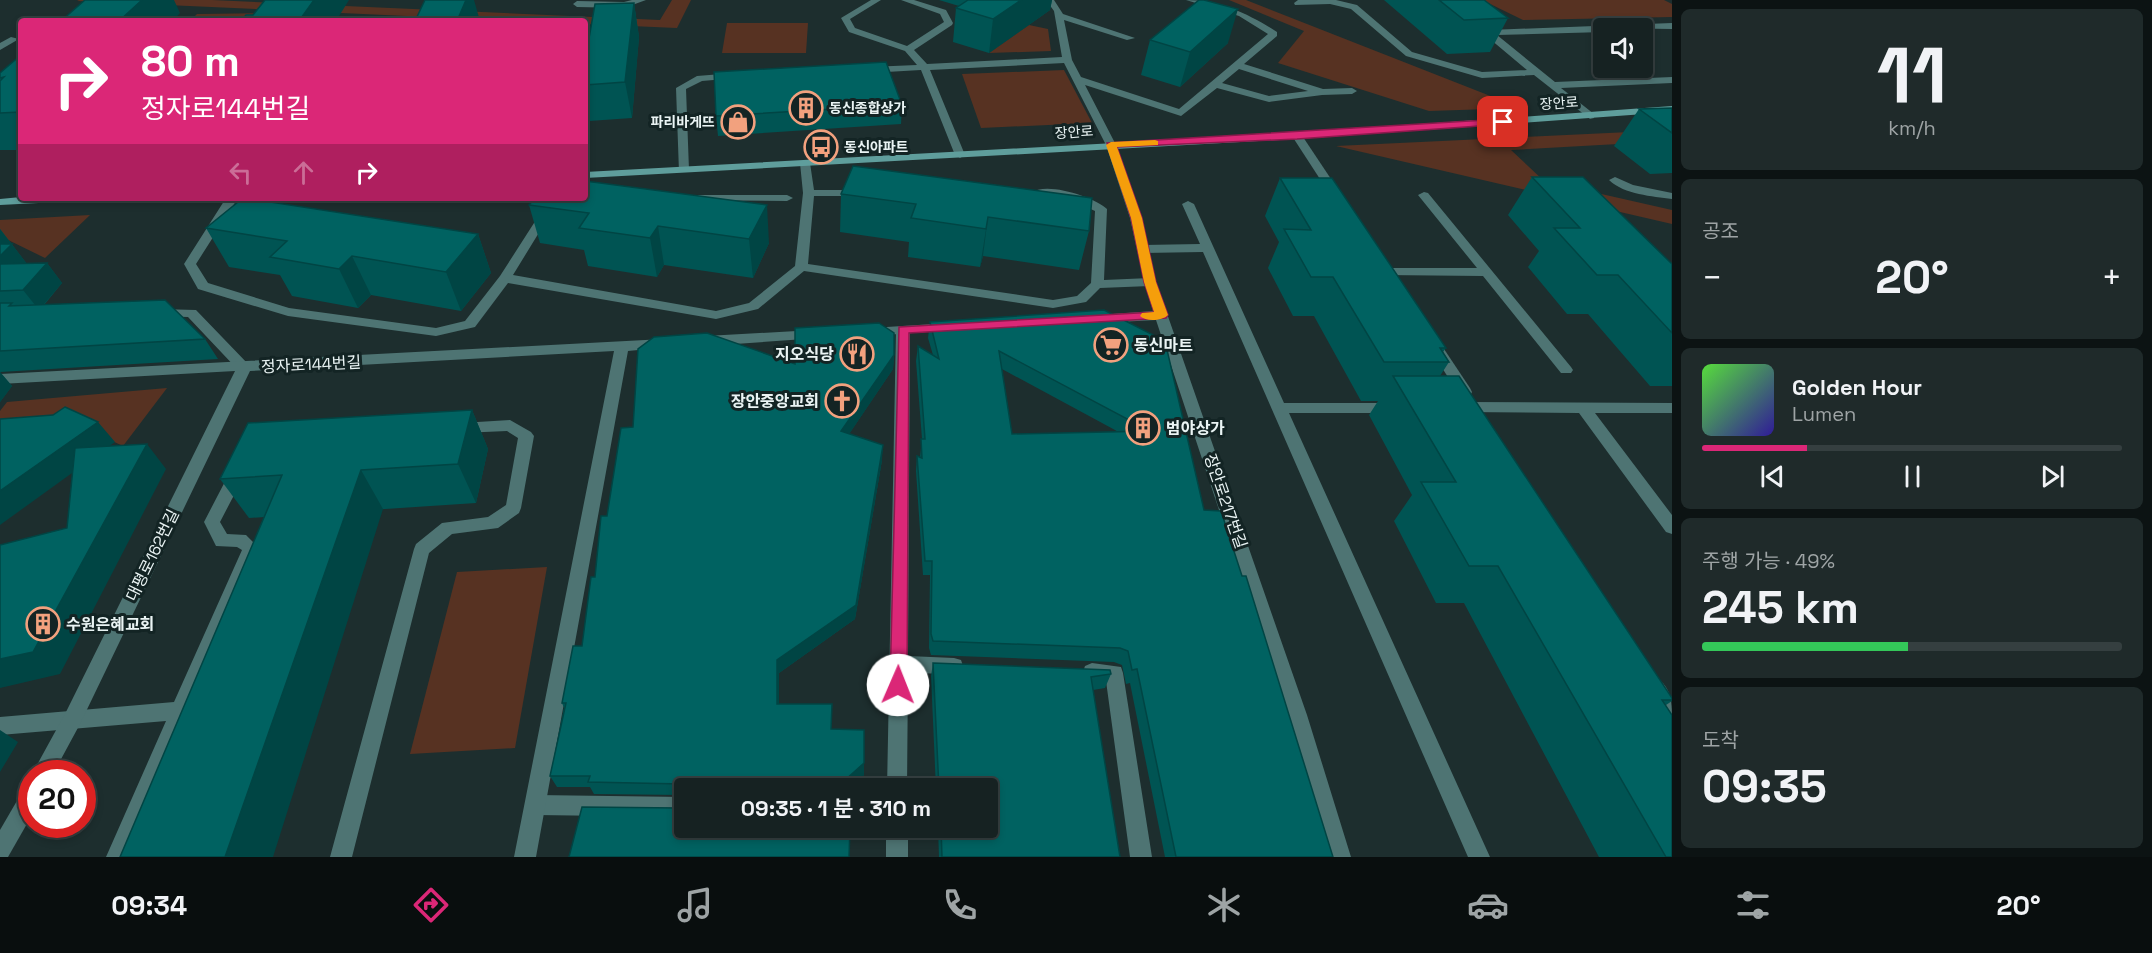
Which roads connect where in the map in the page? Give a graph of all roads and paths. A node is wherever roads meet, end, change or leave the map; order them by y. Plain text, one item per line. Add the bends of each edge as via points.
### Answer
1 (642, 0) edge
2 (877, 0) edge
3 (905, 0) edge
4 (1050, 0) edge
5 (1190, 0) edge
6 (1298, 3) dead end
7 (577, 4) dead end
8 (1059, 16) junction
9 (1471, 20) edge
10 (1672, 26) edge
11 (1653, 27) edge
12 (1593, 29) edge
13 (1488, 33) junction
14 (1130, 38) dead end
15 (14, 39) dead end
16 (0, 47) edge
17 (908, 49) junction
18 (1067, 60) junction
19 (1237, 65) junction
20 (924, 67) junction
21 (853, 70) edge
22 (1538, 72) junction
23 (747, 76) edge
24 (1077, 79) junction
25 (1672, 80) edge
26 (1215, 84) junction
27 (1555, 86) junction
28 (1352, 91) dead end
29 (1322, 92) junction
30 (1672, 109) edge
31 (1590, 116) junction
32 (1297, 136) junction
33 (1111, 145) junction
34 (960, 155) junction
35 (805, 163) junction
36 (683, 170) junction
37 (588, 175) edge
38 (1615, 180) dead end
39 (809, 193) junction
40 (867, 193) edge
41 (1030, 193) edge
42 (1424, 195) dead end
43 (1672, 196) edge
44 (678, 197) edge
45 (787, 198) dead end
46 (19, 201) edge
47 (230, 201) edge
48 (569, 201) edge
49 (0, 202) edge
50 (1188, 204) dead end
51 (1342, 204) edge
52 (1208, 248) junction
53 (1143, 249) junction
54 (801, 267) junction
55 (1487, 272) junction
56 (505, 278) junction
57 (1150, 282) junction
58 (1097, 284) junction
59 (1400, 292) edge
60 (143, 314) edge
61 (1162, 315) junction
62 (1079, 320) edge
63 (962, 326) edge
64 (903, 330) junction
65 (856, 333) edge
66 (833, 334) edge
67 (1431, 340) edge
68 (622, 346) junction
69 (244, 368) junction
70 (1566, 370) dead end
71 (0, 379) edge
72 (1475, 407) junction
73 (1279, 408) junction
74 (1406, 408) edge
75 (1452, 408) edge
76 (1582, 408) junction
77 (1672, 408) edge
78 (1488, 427) edge
79 (439, 429) edge
80 (242, 463) edge
81 (1672, 527) edge
82 (899, 664) junction
83 (970, 667) edge
84 (1078, 671) edge
85 (1647, 674) edge
86 (179, 711) junction
87 (1672, 713) edge
88 (73, 718) junction
89 (0, 726) edge
90 (50, 760) edge
91 (897, 778) edge
92 (536, 805) junction
93 (674, 807) edge
94 (18, 819) edge
95 (897, 838) edge
96 (0, 851) edge
97 (117, 857) edge
98 (341, 857) edge
99 (525, 857) edge
100 (897, 857) edge
101 (1141, 857) edge
102 (1340, 857) edge
103 (1479, 857) edge

1 - 7 street via 624,6
2 - 17 street via 845,18 852,30
3 - 17 street via 943,12 949,23
4 - 8 street, 장안로217번길
5 - 19 street via 1242,14 1274,34
6 - 22 street via 1330,1 1354,7 1409,54 1482,75
8 - 14 street
8 - 18 street, 장안로217번길
9 - 13 street
10 - 11 street
12 - 13 street
13 - 22 street
15 - 16 street
17 - 20 street
18 - 20 street
18 - 24 street, 장안로217번길
19 - 26 street
19 - 29 street
20 - 21 street
20 - 34 street
22 - 27 street
23 - 36 street via 700,78 681,88
24 - 26 street via 1181,113
24 - 33 street, 장안로217번길
25 - 27 street
26 - 29 street via 1269,99
27 - 31 street
28 - 29 street
30 - 31 main road, 장안로
31 - 32 main road, 장안로
32 - 33 main road, 장안로
32 - 51 street
33 - 34 main road, 장안로
33 - 53 street, 장안로217번길
34 - 35 main road, 장안로
35 - 36 main road, 장안로
35 - 39 street
36 - 37 main road, 장안로
38 - 43 street via 1630,188
39 - 40 street
39 - 54 street
41 - 58 street via 1064,193 1101,209
42 - 55 street
44 - 45 street
46 - 49 main road
47 - 56 street via 190,264 203,286 288,312 436,332 470,324
48 - 56 street via 547,211
50 - 52 street
52 - 53 street
52 - 73 street
53 - 57 street, 장안로217번길
54 - 56 street via 753,306 716,315
54 - 58 street via 1053,304 1081,300
55 - 59 street via 1384,268
55 - 70 street
57 - 58 street
57 - 61 street, 장안로217번길
60 - 69 street via 190,313
61 - 62 street
61 - 102 street, 장안로217번길 via 1298,716
63 - 64 street
64 - 65 street
64 - 82 street
66 - 68 street, 정자로144번길
67 - 72 street
68 - 69 street, 정자로144번길
68 - 92 street
69 - 71 street, 정자로144번길
69 - 88 street, 대평로162번길
72 - 75 street
72 - 76 street
72 - 78 street
73 - 74 street
73 - 103 street
76 - 77 street
76 - 81 street
79 - 98 street via 510,425 526,436 513,508 492,524 448,528 422,549
80 - 86 street via 212,522 222,541 240,540 250,548
82 - 83 street
82 - 91 street
84 - 101 street via 1114,673
85 - 87 street
86 - 88 street
86 - 97 street
88 - 89 street
88 - 90 street, 대평로162번길
92 - 93 street
92 - 99 street
94 - 96 street
95 - 100 street

